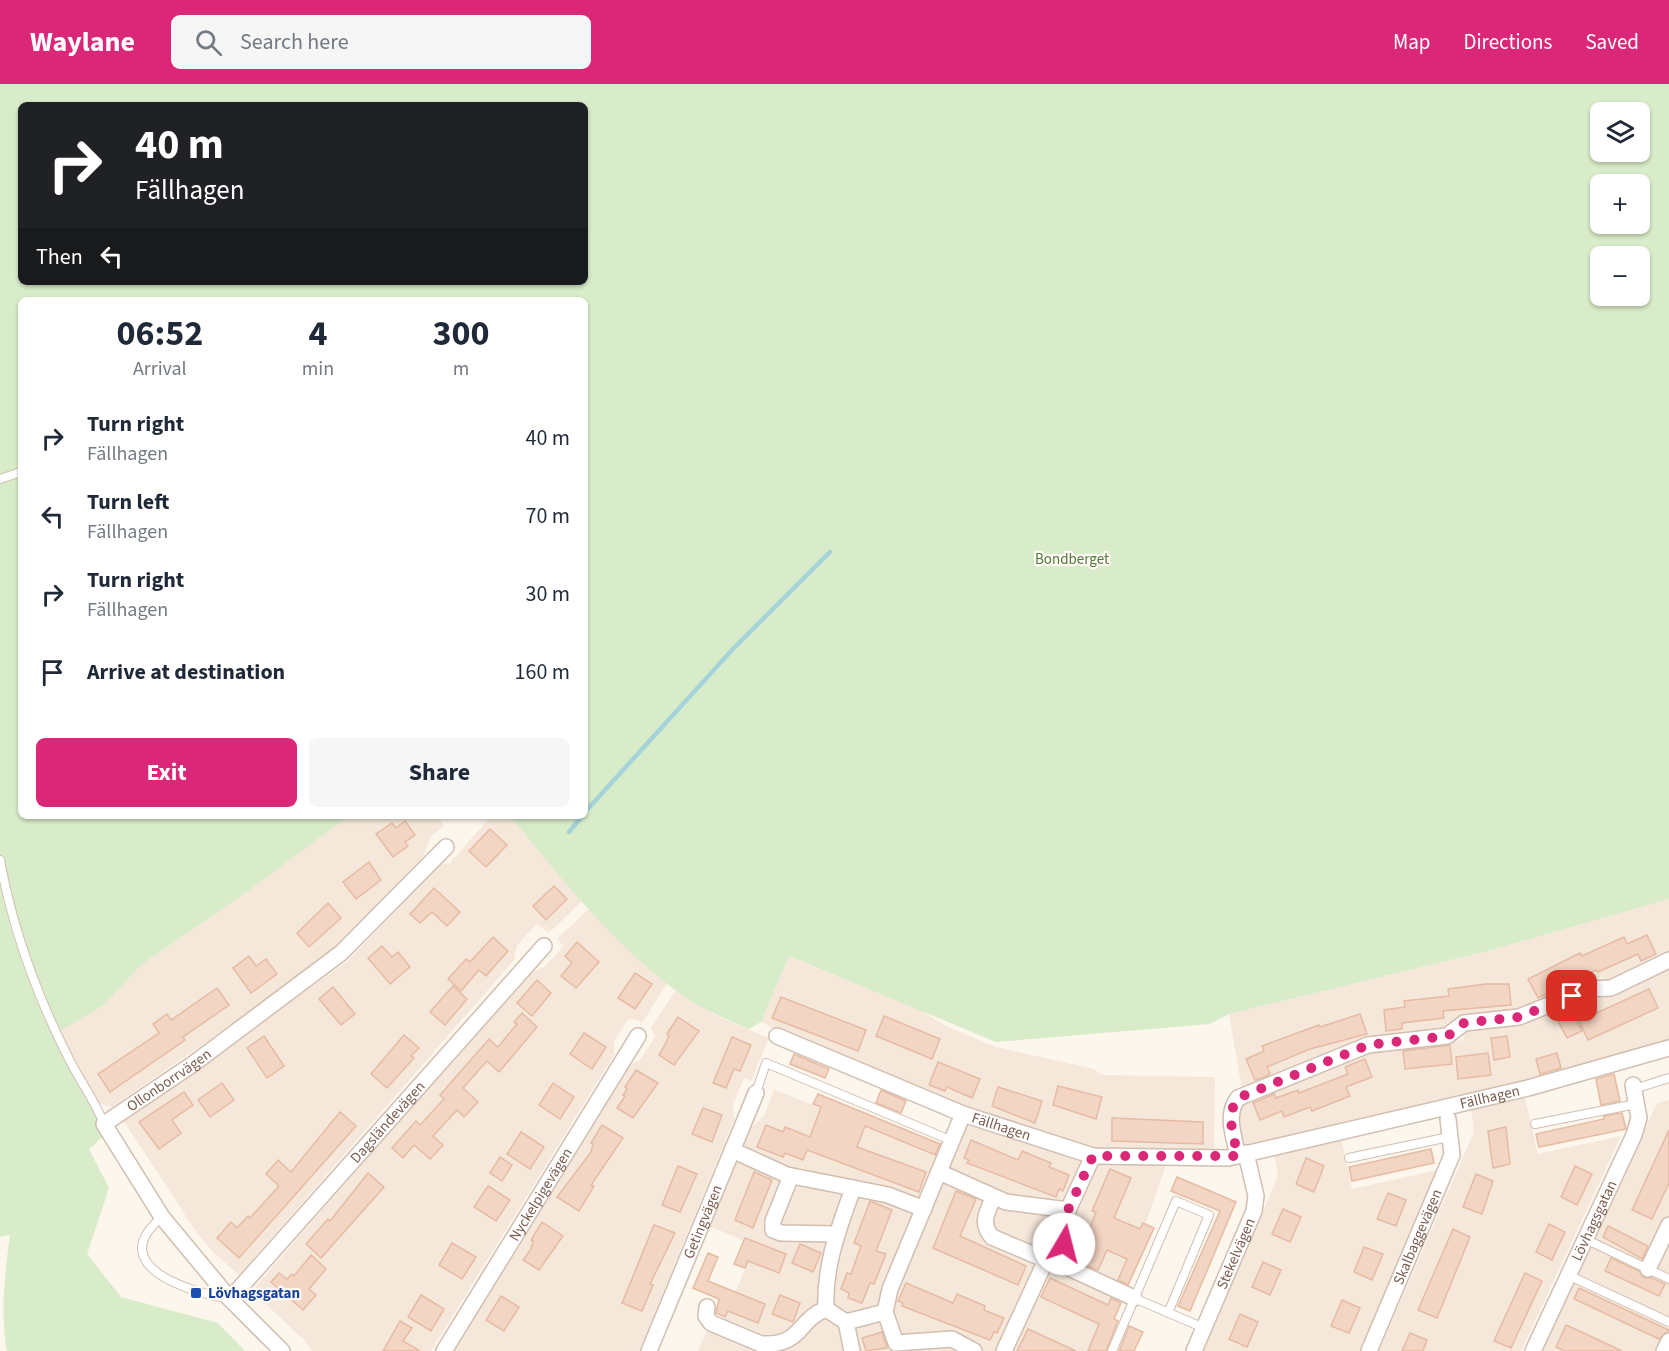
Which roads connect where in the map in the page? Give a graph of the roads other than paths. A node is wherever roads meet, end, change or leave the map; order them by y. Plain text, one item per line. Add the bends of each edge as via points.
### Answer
1 (18, 473) edge
2 (0, 479) edge
3 (446, 847) dead end
4 (0, 860) edge
5 (544, 946) dead end
6 (1669, 960) edge
7 (638, 1036) dead end
8 (777, 1036) dead end
9 (1669, 1048) edge
10 (1669, 1078) edge
11 (756, 1093) joint
12 (1635, 1093) junction
13 (963, 1114) junction
14 (1448, 1119) dead end
15 (104, 1124) junction
16 (1535, 1124) dead end
17 (943, 1137) dead end
18 (1449, 1137) junction
19 (732, 1150) junction
20 (1242, 1154) junction
21 (1093, 1156) junction
22 (1349, 1158) dead end
23 (939, 1172) junction
24 (791, 1176) junction
25 (853, 1188) junction
26 (993, 1197) junction
27 (924, 1209) junction
28 (1068, 1210) junction
29 (162, 1217) junction
30 (1669, 1225) edge
31 (835, 1234) junction
32 (1585, 1239) junction
33 (1061, 1257) junction
34 (1046, 1260) junction
35 (1648, 1269) junction
36 (1568, 1275) junction
37 (1669, 1279) edge
38 (1134, 1298) junction
39 (230, 1299) junction
40 (707, 1307) dead end
41 (826, 1309) junction
42 (885, 1312) junction
43 (1168, 1313) junction
44 (846, 1322) junction
45 (1669, 1322) edge
46 (1204, 1328) junction
47 (1669, 1341) edge
48 (759, 1347) edge
49 (897, 1347) edge
50 (282, 1351) edge
51 (444, 1351) edge
52 (649, 1351) edge
53 (852, 1351) edge
54 (974, 1351) edge
55 (1004, 1351) edge
56 (1112, 1351) edge
57 (1194, 1351) edge
58 (1369, 1351) edge
59 (1533, 1351) edge
60 (1664, 1351) edge

1 - 2 lane
3 - 15 street, Ollonborrvägen via 341,953 193,1064
4 - 15 lane via 6,894 35,989
5 - 39 street, Dagsländevägen
6 - 20 street via 1611,988 1588,989 1519,1017 1464,1023 1448,1036 1368,1045 1238,1098 1231,1110 1231,1121
7 - 51 street, Nyckelpigevägen
8 - 13 street, Fällhagen
9 - 20 street, Fällhagen via 1528,1088
10 - 12 lane
11 - 17 lane via 766,1063
11 - 19 street, Getingvägen
12 - 16 lane
12 - 32 street, Lövhagsgatan via 1639,1118 1634,1135
13 - 21 street, Fällhagen
13 - 23 street
14 - 18 street, Skalbaggevägen
15 - 29 street
18 - 22 lane
18 - 58 street, Skalbaggevägen via 1452,1155
19 - 24 street
19 - 52 street, Getingvägen
20 - 21 street, Fällhagen
20 - 46 street, Stekelvägen via 1256,1196 1254,1210
21 - 28 street
23 - 26 street
23 - 27 street
24 - 25 street
24 - 31 street via 773,1230
25 - 27 street via 888,1195
25 - 31 street
26 - 28 street
26 - 34 street via 985,1216 992,1237
27 - 42 street via 890,1289
28 - 33 street
29 - 39 street
29 - 39 lane via 142,1243 143,1257 153,1270 196,1293
30 - 35 street
31 - 41 street
32 - 35 lane
32 - 36 street, Lövhagsgatan
33 - 34 street
33 - 38 street via 1067,1267
34 - 55 street
35 - 37 lane
36 - 45 lane
36 - 59 street, Lövhagsgatan
38 - 43 lane
38 - 43 lane via 1176,1201 1209,1215
38 - 56 lane
39 - 50 street
40 - 48 street via 706,1316 711,1323
41 - 44 street
41 - 48 street via 817,1312 792,1339
42 - 44 street
42 - 49 street
43 - 46 lane
44 - 53 street
46 - 57 street, Stekelvägen
47 - 60 street
49 - 54 street via 952,1339

